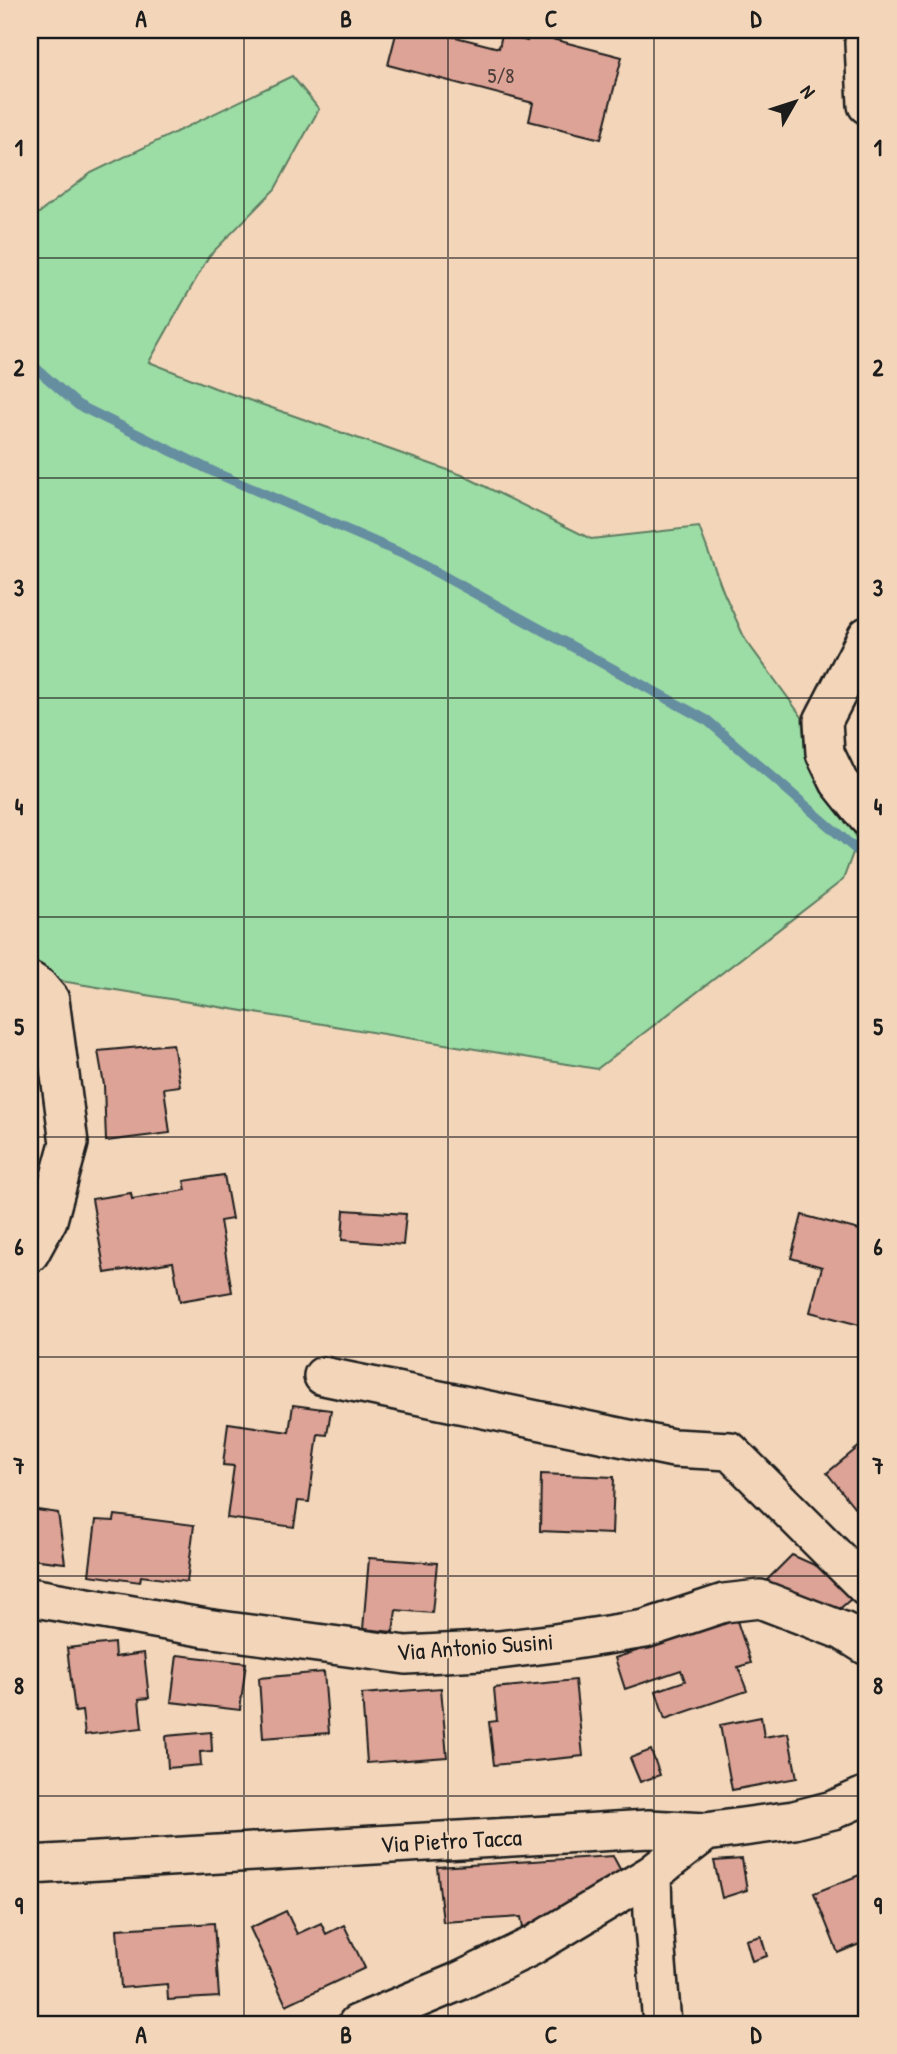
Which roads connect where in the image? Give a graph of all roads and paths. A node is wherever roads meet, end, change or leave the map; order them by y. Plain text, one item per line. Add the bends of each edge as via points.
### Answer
1 (866, 30) edge
2 (867, 105) edge
3 (867, 636) edge
4 (867, 817) edge
5 (30, 981) edge
6 (45, 1076) edge
7 (30, 1253) edge
8 (323, 1376) dead end
9 (867, 1588) edge
10 (30, 1597) edge
11 (867, 1646) edge
12 (867, 1795) edge
13 (706, 1832) junction
14 (30, 1865) edge
15 (652, 1874) junction
16 (357, 2024) edge
17 (662, 2024) edge

1 - 2 street
3 - 4 street via 823,721 825,753 839,782
5 - 6 street via 50,1000
6 - 7 street via 69,1143 48,1220
8 - 9 street via 673,1448 730,1451
10 - 11 street, Via Antonio Susini via 406,1656 499,1650 645,1629 724,1604 760,1599 843,1630
12 - 13 street, Via Pietro Tacca via 794,1820
13 - 14 street, Via Pietro Tacca via 649,1829
13 - 15 street
15 - 16 street via 532,1946
15 - 17 street

